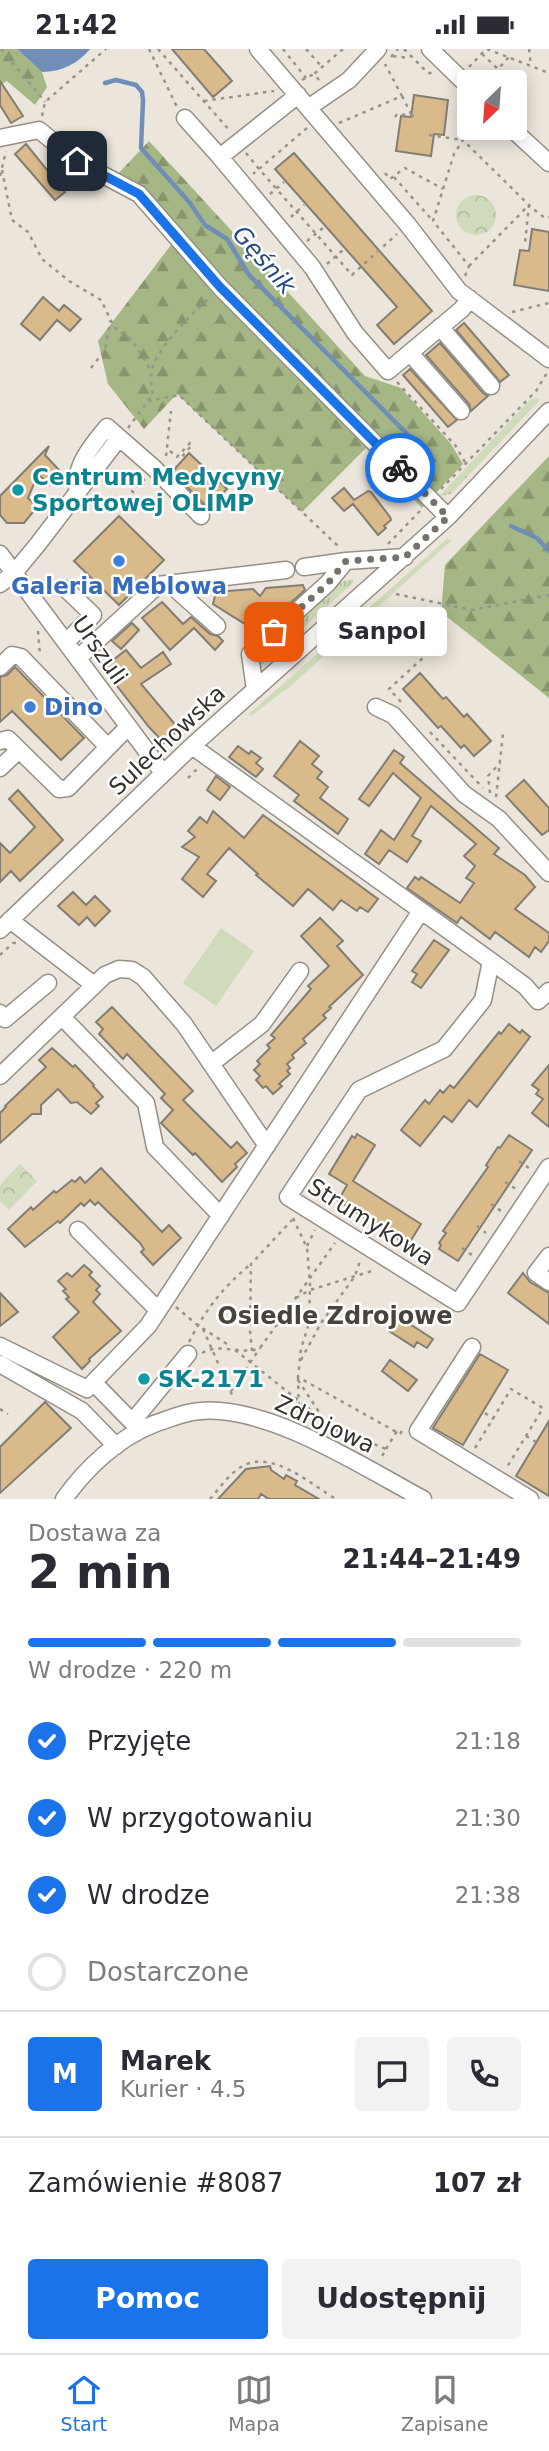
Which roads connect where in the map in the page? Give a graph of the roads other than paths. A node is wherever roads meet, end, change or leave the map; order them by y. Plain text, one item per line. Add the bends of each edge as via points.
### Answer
1 (258, 49) edge
2 (430, 49) edge
3 (385, 56) edge
4 (457, 75) edge
5 (303, 102) junction
6 (185, 118) road end
7 (7, 137) edge
8 (524, 140) edge
9 (220, 157) junction
10 (549, 163) edge
11 (464, 294) junction
12 (440, 327) junction
13 (410, 353) junction
14 (549, 359) edge
15 (491, 386) dead end
16 (546, 404) edge
17 (461, 411) dead end
18 (201, 516) dead end
19 (448, 517) junction
20 (0, 554) edge
21 (405, 557) junction
22 (346, 561) junction
23 (304, 567) dead end
24 (286, 570) dead end
25 (15, 573) junction
26 (0, 584) edge
27 (170, 584) junction
28 (66, 589) dead end
29 (217, 626) dead end
30 (67, 641) junction
31 (78, 658) junction
32 (0, 667) edge
33 (255, 690) junction
34 (376, 707) dead end
35 (128, 727) junction
36 (0, 741) edge
37 (107, 746) junction
38 (191, 747) junction
39 (19, 750) junction
40 (0, 768) edge
41 (163, 773) junction
42 (549, 873) edge
43 (421, 911) junction
44 (5, 925) edge
45 (491, 961) junction
46 (300, 971) dead end
47 (48, 983) dead end
48 (94, 985) junction
49 (543, 996) edge
50 (0, 1013) edge
51 (549, 1014) edge
52 (62, 1017) junction
53 (212, 1063) junction
54 (0, 1076) edge
55 (267, 1146) junction
56 (542, 1169) edge
57 (220, 1216) junction
58 (78, 1230) dead end
59 (549, 1256) edge
60 (549, 1282) edge
61 (162, 1304) junction
62 (0, 1346) edge
63 (472, 1347) dead end
64 (188, 1354) road end
65 (0, 1364) edge
66 (94, 1383) junction
67 (136, 1426) junction
68 (116, 1446) junction
69 (64, 1499) edge
70 (422, 1499) edge
71 (530, 1499) edge

1 - 5 street
2 - 4 street
3 - 5 street
5 - 9 street
5 - 11 street
6 - 9 street
7 - 19 street via 39,129 77,161 139,194 220,287
8 - 10 street
9 - 13 street via 316,273 355,333 388,371
11 - 12 street via 461,309
11 - 14 street
12 - 13 street
12 - 15 street
13 - 17 street
16 - 19 street, Sulechowska
18 - 25 street via 119,438
19 - 21 street, Sulechowska
20 - 25 street, Urszuli
21 - 22 street
21 - 33 street, Sulechowska
22 - 23 street
22 - 33 street via 250,654
24 - 27 street
25 - 26 street
25 - 30 street, Urszuli
27 - 29 street
27 - 31 street via 158,585
28 - 30 street via 93,615
30 - 31 street, Urszuli
31 - 35 street, Urszuli
32 - 37 street via 12,655 21,657
33 - 38 street, Sulechowska
34 - 42 street via 393,715 464,795 499,819
35 - 37 street
35 - 41 street, Urszuli
36 - 39 street via 8,739
37 - 39 street via 68,788 59,789
38 - 41 street, Sulechowska
38 - 43 street
39 - 40 street
41 - 44 street, Sulechowska
43 - 45 street
43 - 55 street
44 - 48 street
45 - 49 street
45 - 56 street, Strumykowa via 483,1000 444,1049 359,1090 288,1197 458,1303
46 - 53 street via 262,1024
47 - 50 street via 5,1019
48 - 52 street
48 - 53 street via 119,969 143,977
49 - 51 street
52 - 54 street
52 - 57 street via 146,1103 155,1147
53 - 55 street
55 - 57 street
57 - 61 street
58 - 61 street
59 - 60 street via 536,1273
61 - 66 street via 135,1342
62 - 66 street via 87,1389
63 - 71 street via 418,1431
64 - 67 street
65 - 68 street via 82,1411
66 - 67 street
67 - 68 street, Zdrojowa
67 - 70 street, Zdrojowa via 212,1411 263,1419
68 - 69 street, Zdrojowa

